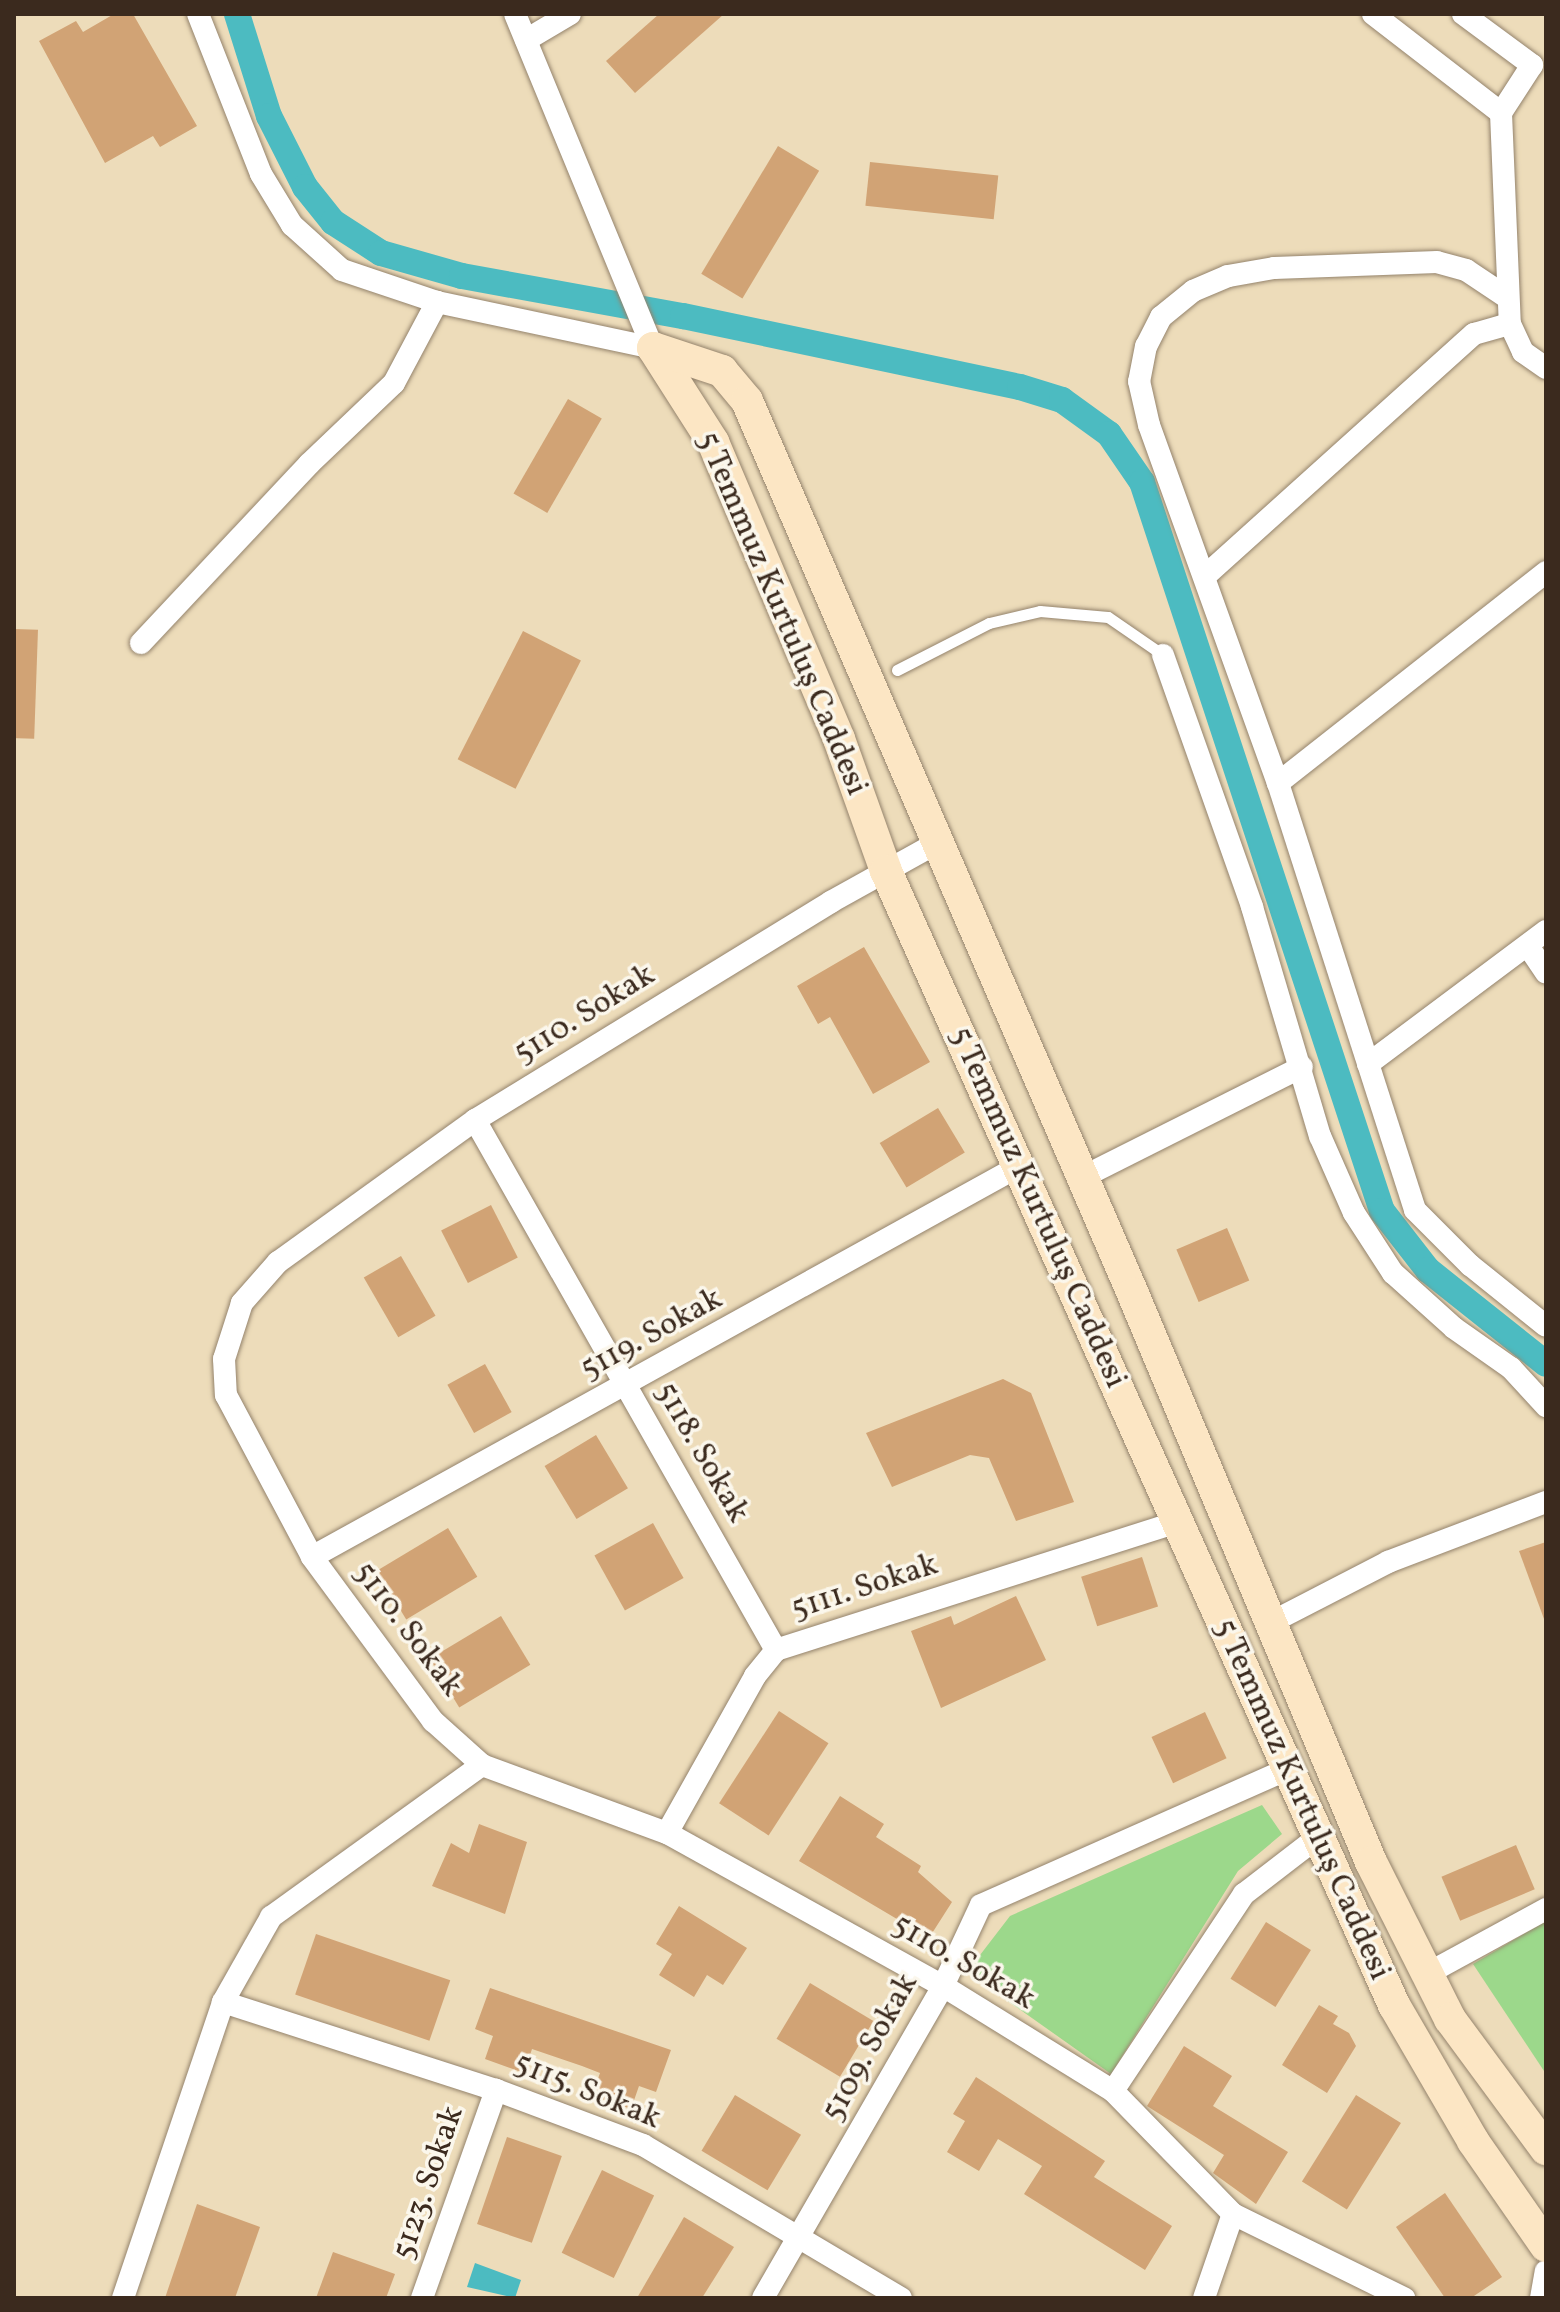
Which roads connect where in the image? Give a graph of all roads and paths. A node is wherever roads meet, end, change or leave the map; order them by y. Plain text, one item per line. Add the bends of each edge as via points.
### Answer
1 (198, 14) edge
2 (515, 14) edge
3 (570, 14) edge
4 (1373, 14) edge
5 (1463, 14) edge
6 (526, 40) junction
7 (1501, 113) junction
8 (1508, 298) junction
9 (437, 302) junction
10 (1510, 324) junction
11 (653, 348) junction
12 (1546, 368) edge
13 (1546, 572) edge
14 (1205, 576) junction
15 (141, 643) dead end
16 (1163, 655) joint
17 (897, 670) dead end
18 (1278, 783) junction
19 (935, 844) junction
20 (886, 871) junction
21 (1546, 931) edge
22 (1528, 946) junction
23 (1546, 973) edge
24 (1368, 1064) junction
25 (1302, 1067) junction
26 (475, 1120) junction
27 (1021, 1165) junction
28 (1083, 1177) junction
29 (1133, 1294) junction
30 (1084, 1310) junction
31 (1542, 1314) edge
32 (626, 1386) junction
33 (1546, 1406) edge
34 (1546, 1502) edge
35 (1177, 1522) junction
36 (312, 1557) junction
37 (1272, 1622) junction
38 (776, 1650) junction
39 (482, 1765) junction
40 (1285, 1770) junction
41 (667, 1833) junction
42 (1318, 1837) junction
43 (1546, 1909) edge
44 (1425, 1975) junction
45 (943, 1986) junction
46 (223, 2002) junction
47 (496, 2090) junction
48 (1113, 2091) junction
49 (1546, 2149) edge
50 (1233, 2214) junction
51 (802, 2236) junction
52 (1546, 2246) edge
53 (1546, 2271) edge
54 (123, 2298) edge
55 (422, 2298) edge
56 (763, 2298) edge
57 (901, 2298) edge
58 (1204, 2298) edge
59 (1404, 2298) edge
60 (1541, 2298) edge

1 - 9 street via 261,174 292,225 342,270
2 - 6 street
3 - 6 street
4 - 7 street
5 - 7 street via 1532,65
6 - 11 street
7 - 8 street
8 - 10 street
8 - 14 street via 1466,270 1437,262 1274,268 1228,276 1193,291 1161,317 1146,346 1139,381 1149,425
9 - 11 street
9 - 15 street via 394,383 309,464
10 - 12 street via 1523,352
10 - 14 street via 1474,334
11 - 19 main road, 5 Temmuz Kurtuluş Caddesi via 722,371 747,401
11 - 20 main road, 5 Temmuz Kurtuluş Caddesi via 713,442 839,739
13 - 18 street
14 - 18 street
16 - 17 lane via 1108,617 1053,610 989,623
16 - 25 street
18 - 24 street
19 - 20 street, 5110. Sokak
19 - 28 main road, 5 Temmuz Kurtuluş Caddesi
20 - 26 street, 5110. Sokak
20 - 27 main road, 5 Temmuz Kurtuluş Caddesi
21 - 22 street
22 - 23 street
22 - 24 street
24 - 31 street via 1415,1210 1470,1265
25 - 28 street
25 - 33 street via 1320,1136 1354,1213 1393,1273 1454,1328 1511,1368
26 - 32 street, 5118. Sokak
26 - 36 street, 5110. Sokak via 289,1253 242,1303 224,1359 226,1395
27 - 30 main road, 5 Temmuz Kurtuluş Caddesi
27 - 32 street, 5119. Sokak
28 - 29 main road, 5 Temmuz Kurtuluş Caddesi
29 - 30 main road
29 - 37 main road, 5 Temmuz Kurtuluş Caddesi
30 - 35 main road, 5 Temmuz Kurtuluş Caddesi
32 - 36 street, 5119. Sokak
32 - 38 street, 5118. Sokak
34 - 37 street via 1388,1562
35 - 38 street, 5111. Sokak
35 - 40 main road, 5 Temmuz Kurtuluş Caddesi
36 - 39 street, 5110. Sokak via 433,1721
37 - 44 main road, 5 Temmuz Kurtuluş Caddesi via 1371,1862
38 - 41 street, 5111. Sokak via 755,1676
39 - 41 street, 5110. Sokak
39 - 46 street via 271,1917
40 - 42 main road, 5 Temmuz Kurtuluş Caddesi
40 - 45 street, 5109. Sokak via 981,1905
41 - 45 street, 5110. Sokak
42 - 48 street via 1244,1894
42 - 52 main road, 5 Temmuz Kurtuluş Caddesi via 1394,2005 1473,2141
43 - 44 street
44 - 49 main road, 5 Temmuz Kurtuluş Caddesi via 1450,2019
45 - 48 street, 5110. Sokak
45 - 51 street, 5109. Sokak
46 - 47 street, 5115. Sokak
46 - 54 street
47 - 51 street, 5115. Sokak via 643,2145
47 - 55 street, 5123. Sokak
48 - 50 street, 5110. Sokak
50 - 58 street
50 - 59 street, 5110. Sokak
51 - 56 street, 5109. Sokak
51 - 57 street, 5115. Sokak
53 - 60 street

